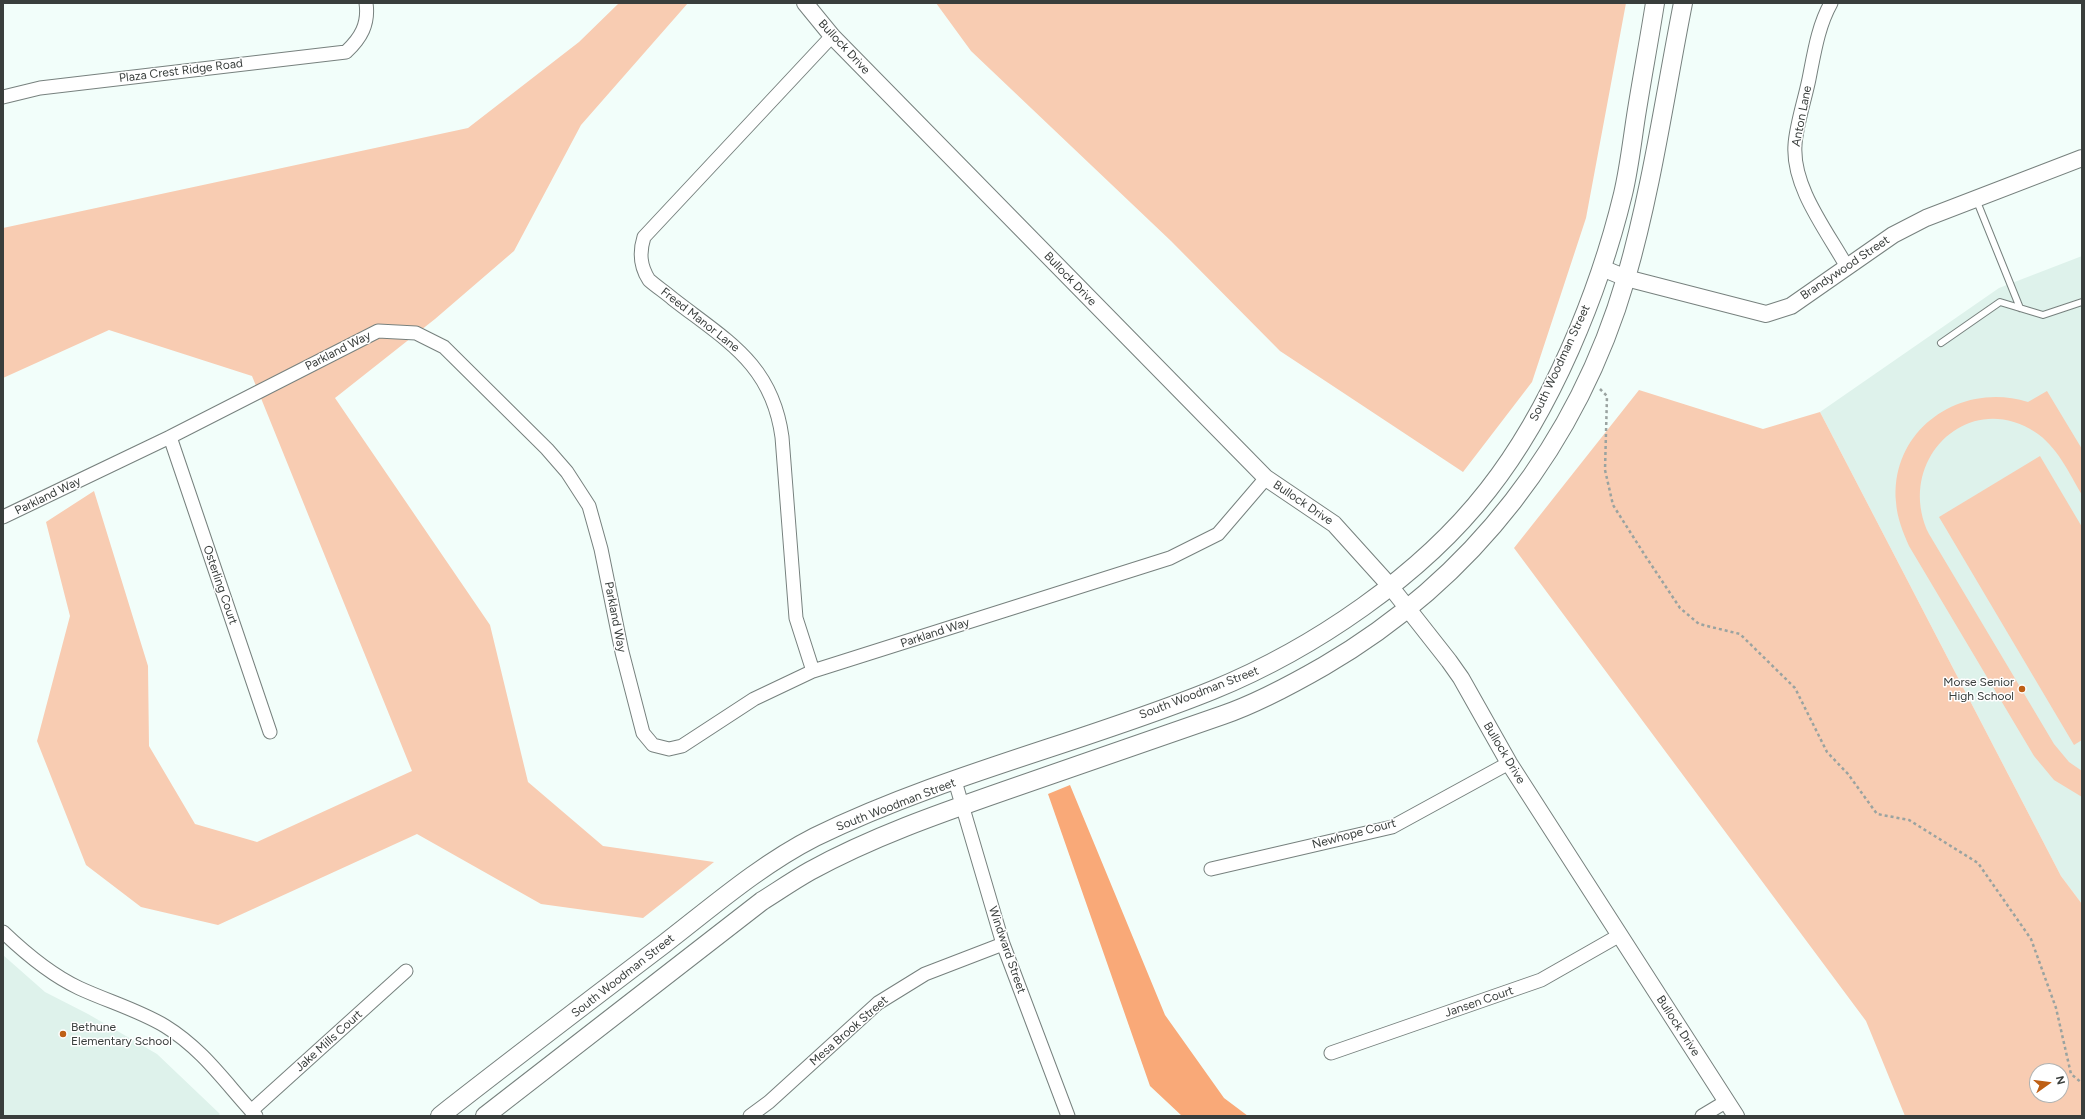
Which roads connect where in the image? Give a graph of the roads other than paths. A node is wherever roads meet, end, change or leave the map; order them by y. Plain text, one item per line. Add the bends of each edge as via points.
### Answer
1 (366, 3) edge
2 (805, 3) edge
3 (1655, 3) edge
4 (1683, 3) edge
5 (1831, 3) edge
6 (832, 36) junction
7 (3, 97) edge
8 (2082, 158) edge
9 (1976, 199) junction
10 (1847, 266) junction
11 (1602, 268) junction
12 (1626, 278) junction
13 (2082, 302) edge
14 (2020, 308) junction
15 (1941, 343) dead end
16 (170, 437) junction
17 (1266, 478) junction
18 (3, 517) edge
19 (1390, 586) junction
20 (1409, 609) junction
21 (813, 671) junction
22 (270, 732) dead end
23 (1509, 763) junction
24 (954, 781) junction
25 (962, 806) junction
26 (1211, 869) dead end
27 (3, 932) edge
28 (1620, 935) junction
29 (1003, 944) junction
30 (406, 971) dead end
31 (1332, 1053) dead end
32 (1727, 1101) junction
33 (254, 1114) edge
34 (440, 1116) edge
35 (484, 1116) edge
36 (750, 1116) edge
37 (1068, 1116) edge
38 (1702, 1116) edge
39 (1736, 1116) edge

1 - 7 street, Plaza Crest Ridge Road via 365,27 346,52 40,88
2 - 6 street, Bullock Drive
3 - 11 main road, South Woodman Street via 1623,193
4 - 12 main road, South Woodman Street via 1642,219
5 - 10 street, Anton Lane via 1820,30 1794,156 1805,193
6 - 17 street, Bullock Drive
6 - 21 street, Freed Manor Lane via 644,237 640,255 649,280 738,348 757,370 771,394 782,437 796,618
8 - 9 street, Brandywood Street
9 - 10 street, Brandywood Street via 1926,218 1893,235
9 - 14 lane
10 - 12 street, Brandywood Street via 1791,306 1766,314
11 - 12 street, Brandywood Street
11 - 19 main road, South Woodman Street via 1548,394 1523,440 1488,491 1446,537
12 - 20 main road, South Woodman Street via 1588,378 1554,443 1513,503 1465,557
13 - 14 lane via 2044,315
14 - 15 lane via 2000,302
16 - 18 street, Parkland Way
16 - 21 street, Parkland Way via 378,331 416,333 444,347 546,449 567,472 590,506 631,689 643,733 653,745 669,749 682,746 754,699
16 - 22 street, Osterling Court
17 - 19 street, Bullock Drive via 1334,524
17 - 21 street, Parkland Way via 1218,534 1170,558
19 - 20 street, Bullock Drive
19 - 24 main road, South Woodman Street via 1341,623 1274,663 1210,691
20 - 23 street, Bullock Drive via 1461,678
20 - 25 main road, South Woodman Street via 1347,653 1283,690 1228,714
23 - 26 street, Newhope Court via 1392,827
23 - 28 street, Bullock Drive
24 - 25 street, Windward Street
24 - 34 main road, South Woodman Street via 870,812 817,836 754,875
25 - 29 street, Windward Street
25 - 35 main road, South Woodman Street via 918,821 862,845 809,872 762,901
27 - 33 street via 50,971 78,987 131,1009 165,1027 214,1067
28 - 31 street, Jansen Court via 1541,980
28 - 32 street, Bullock Drive
29 - 36 street, Mesa Brook Street via 926,974 878,1003 769,1102
29 - 37 street, Windward Street
30 - 33 street, Jake Mills Court
32 - 38 street
32 - 39 street, Bullock Drive

